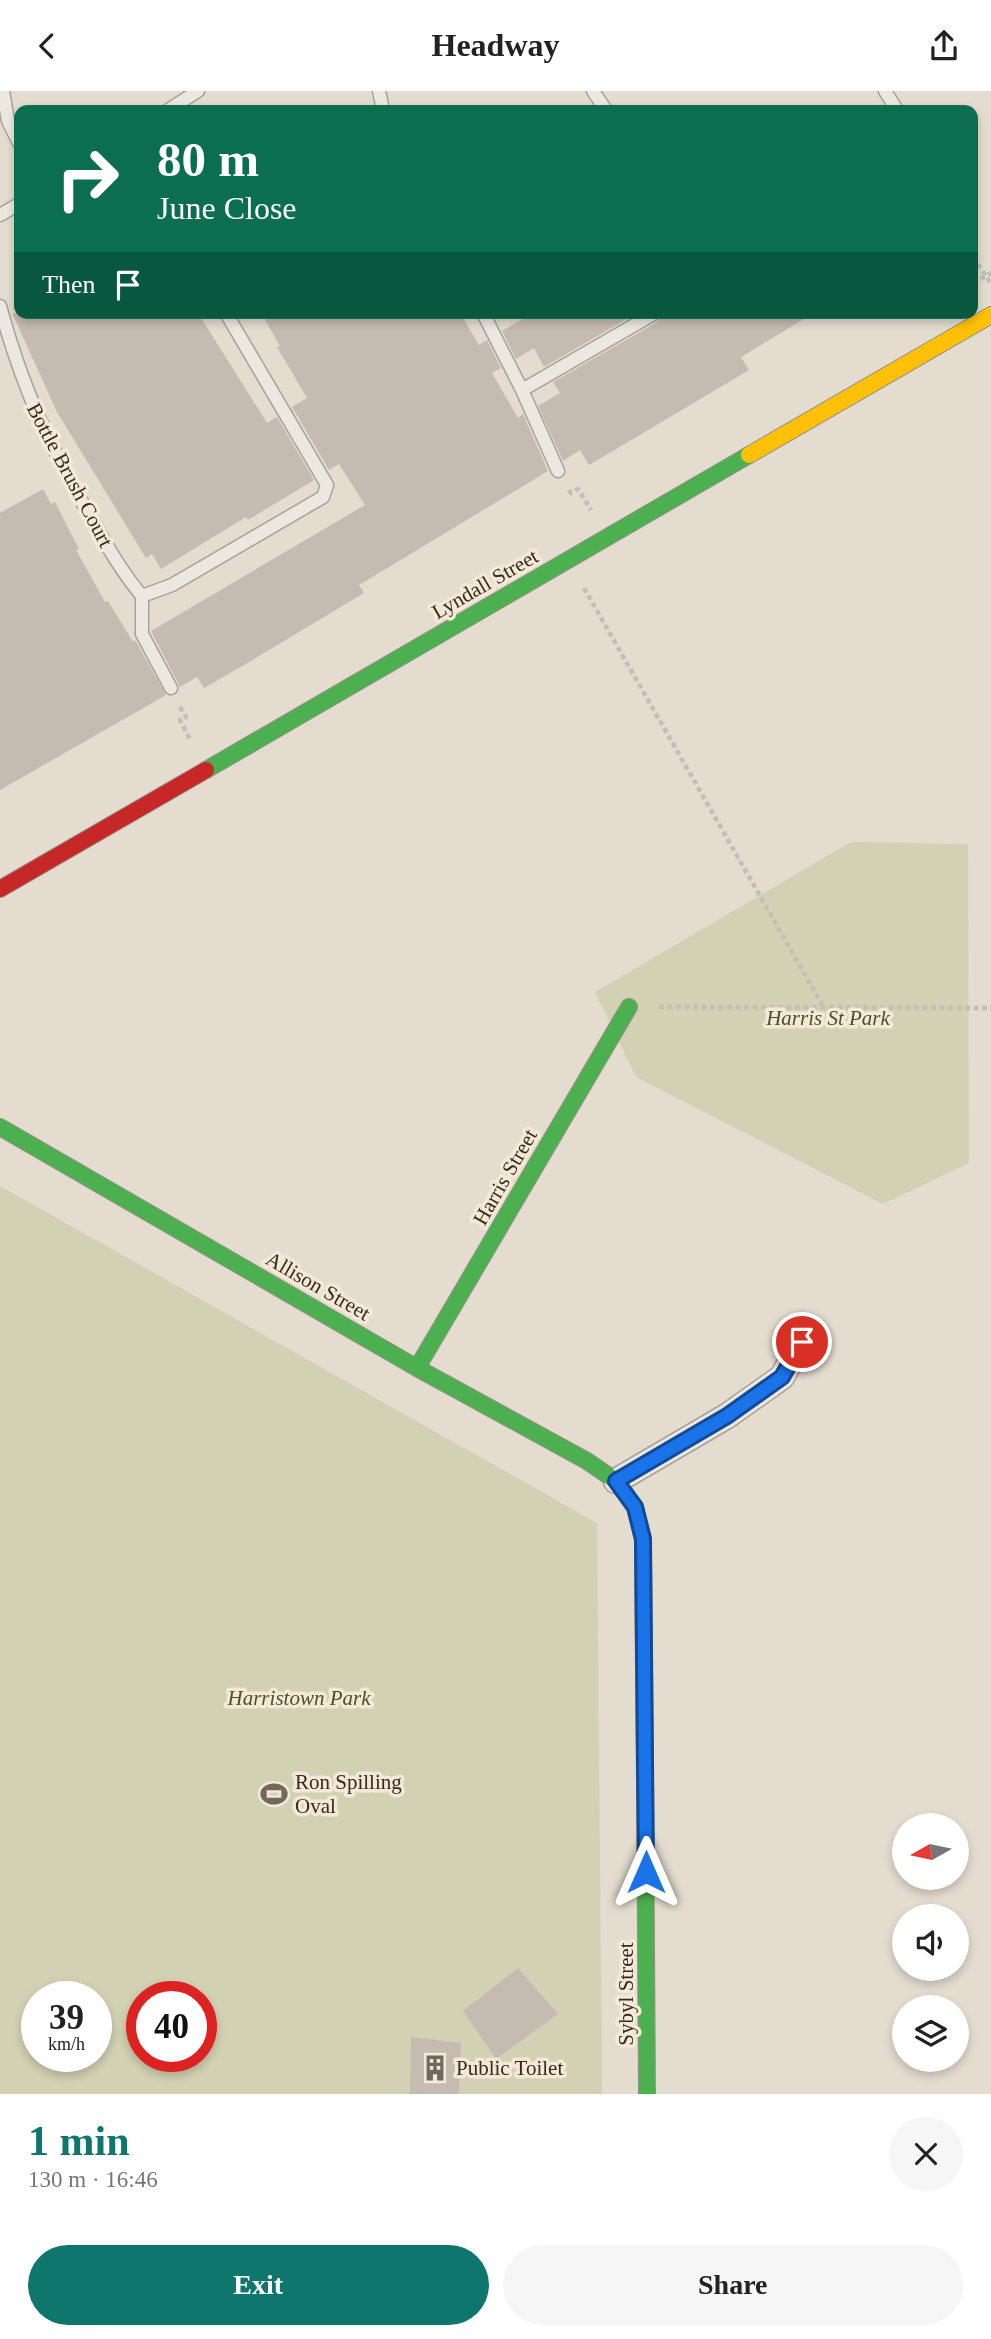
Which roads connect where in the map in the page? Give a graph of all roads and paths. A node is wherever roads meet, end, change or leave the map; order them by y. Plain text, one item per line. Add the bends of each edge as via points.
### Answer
1 (3, 91) edge
2 (198, 91) edge
3 (176, 105) edge
4 (14, 133) edge
5 (988, 274) edge
6 (991, 283) edge
7 (0, 306) edge
8 (991, 315) edge
9 (230, 319) edge
10 (486, 319) edge
11 (645, 319) edge
12 (522, 390) junction
13 (558, 471) joint
14 (606, 538) junction
15 (568, 560) junction
16 (142, 596) junction
17 (171, 688) joint
18 (208, 768) junction
19 (0, 889) edge
20 (629, 1007) joint
21 (824, 1008) junction
22 (991, 1008) edge
23 (0, 1127) edge
24 (802, 1342) dead end
25 (417, 1368) junction
26 (616, 1481) junction
27 (648, 2094) edge

1 - 4 lane
2 - 3 lane
5 - 6 path
7 - 16 lane, Bottle Brush Court via 29,397 54,452 125,575
8 - 14 street, Lyndall Street
9 - 16 lane via 327,485 323,497 172,586
10 - 12 lane
11 - 12 lane
12 - 13 lane
13 - 14 path via 572,493 578,489
14 - 15 street, Lyndall Street
15 - 18 street, Lyndall Street
15 - 21 path
16 - 17 lane via 142,633
17 - 18 path via 186,717 180,720
18 - 19 street, Lyndall Street
20 - 21 path
20 - 25 street, Harris Street
21 - 22 path
23 - 25 street, Allison Street
24 - 26 street via 782,1377 727,1416
25 - 26 street, Allison Street
26 - 27 street, Sybyl Street via 635,1507 643,1539

